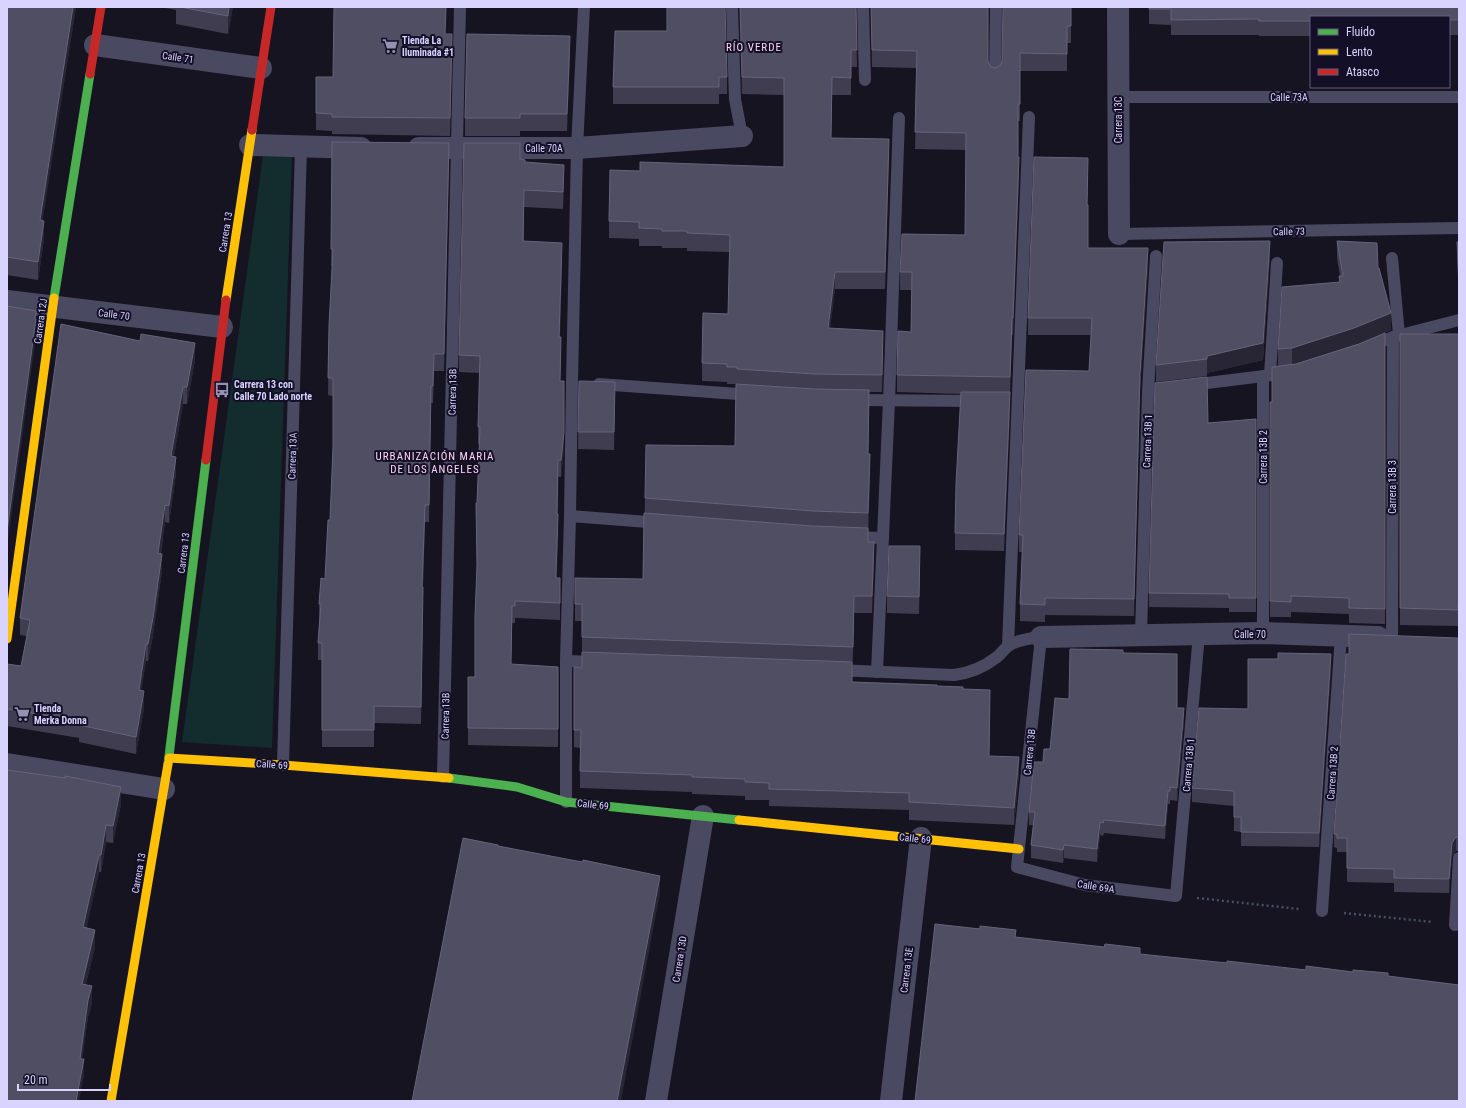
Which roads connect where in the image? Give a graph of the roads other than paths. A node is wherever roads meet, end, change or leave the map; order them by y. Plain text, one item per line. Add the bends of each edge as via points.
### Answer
1 (101, 7) edge
2 (271, 7) edge
3 (460, 7) edge
4 (584, 7) edge
5 (732, 7) edge
6 (863, 7) edge
7 (996, 7) edge
8 (1118, 7) edge
9 (95, 45) junction
10 (261, 68) junction
11 (995, 78) edge
12 (865, 80) dead end
13 (1118, 96) junction
14 (1459, 96) edge
15 (1029, 117) dead end
16 (899, 118) dead end
17 (742, 136) joint
18 (250, 146) junction
19 (301, 147) junction
20 (377, 148) edge
21 (399, 148) edge
22 (458, 148) junction
23 (577, 148) junction
24 (1459, 228) edge
25 (1119, 234) joint
26 (1156, 256) dead end
27 (1392, 258) dead end
28 (1277, 263) dead end
29 (7, 302) edge
30 (53, 307) junction
31 (1459, 320) edge
32 (222, 327) junction
33 (1396, 336) junction
34 (1357, 352) edge
35 (1301, 370) edge
36 (1267, 376) junction
37 (572, 382) junction
38 (1179, 387) edge
39 (767, 396) edge
40 (844, 400) edge
41 (889, 401) junction
42 (988, 402) edge
43 (1003, 402) edge
44 (1018, 402) junction
45 (570, 516) junction
46 (672, 524) edge
47 (844, 537) edge
48 (883, 538) junction
49 (1263, 633) junction
50 (1199, 634) junction
51 (1141, 635) junction
52 (1342, 635) junction
53 (1041, 637) junction
54 (1392, 638) junction
55 (1414, 638) edge
56 (7, 639) edge
57 (1008, 646) junction
58 (566, 661) junction
59 (606, 663) edge
60 (821, 670) edge
61 (876, 672) junction
62 (168, 758) junction
63 (7, 764) edge
64 (283, 765) junction
65 (443, 777) junction
66 (164, 788) junction
67 (566, 802) junction
68 (703, 816) junction
69 (921, 838) junction
70 (1019, 849) junction
71 (1459, 858) edge
72 (1017, 867) joint
73 (1176, 896) joint
74 (1322, 911) dead end
75 (1455, 925) dead end
76 (111, 1101) edge
77 (656, 1101) edge
78 (891, 1101) edge

1 - 9 street, Carrera 12J
2 - 10 street, Carrera 13
3 - 22 lane, Carrera 13B
4 - 23 lane
5 - 17 lane via 735,99
6 - 12 lane
7 - 11 lane
8 - 13 street, Carrera 13C
9 - 10 street, Calle 71
9 - 30 street, Carrera 12J
10 - 18 street, Carrera 13
13 - 14 lane, Calle 73A
13 - 25 street, Carrera 13C
15 - 44 lane
16 - 41 lane
17 - 23 street, Calle 70A
18 - 19 street
18 - 32 street, Carrera 13
19 - 20 street
19 - 64 lane, Carrera 13A
21 - 22 street, Calle 70A
22 - 23 street, Calle 70A
22 - 65 lane, Carrera 13B
23 - 37 lane
24 - 25 lane, Calle 73
26 - 51 lane, Carrera 13B 1
27 - 33 lane, Carrera 13B 3
28 - 36 lane, Carrera 13B 2
29 - 30 street, Calle 70
30 - 32 street, Calle 70
30 - 56 street, Carrera 12J
31 - 33 lane
32 - 62 street, Carrera 13
33 - 34 lane
33 - 54 lane, Carrera 13B 3
35 - 36 lane
36 - 38 lane
36 - 49 lane, Carrera 13B 2
37 - 39 lane
37 - 45 lane
40 - 41 lane
41 - 42 lane
41 - 48 lane
43 - 44 lane
44 - 57 lane
45 - 46 lane
45 - 58 lane
47 - 48 lane
48 - 61 lane
49 - 50 street, Calle 70
49 - 52 street, Calle 70
50 - 51 street, Calle 70
50 - 73 lane, Carrera 13B 1
51 - 53 street, Calle 70
52 - 54 street, Calle 70
52 - 74 lane, Carrera 13B 2
53 - 57 lane via 1029,638
53 - 70 lane, Carrera 13B
54 - 55 street, Calle 70
57 - 61 lane via 998,657 968,674
58 - 59 lane
58 - 67 lane
60 - 61 lane
62 - 64 street, Calle 69
62 - 66 street, Carrera 13
63 - 66 street
64 - 65 street, Calle 69
65 - 67 street, Calle 69 via 517,787
66 - 76 street, Carrera 13
67 - 68 street, Calle 69
68 - 69 street, Calle 69
68 - 77 street, Carrera 13D
69 - 70 street, Calle 69
69 - 78 street, Carrera 13E
70 - 72 lane, Carrera 13B
71 - 75 lane
72 - 73 lane, Calle 69A via 1085,886

